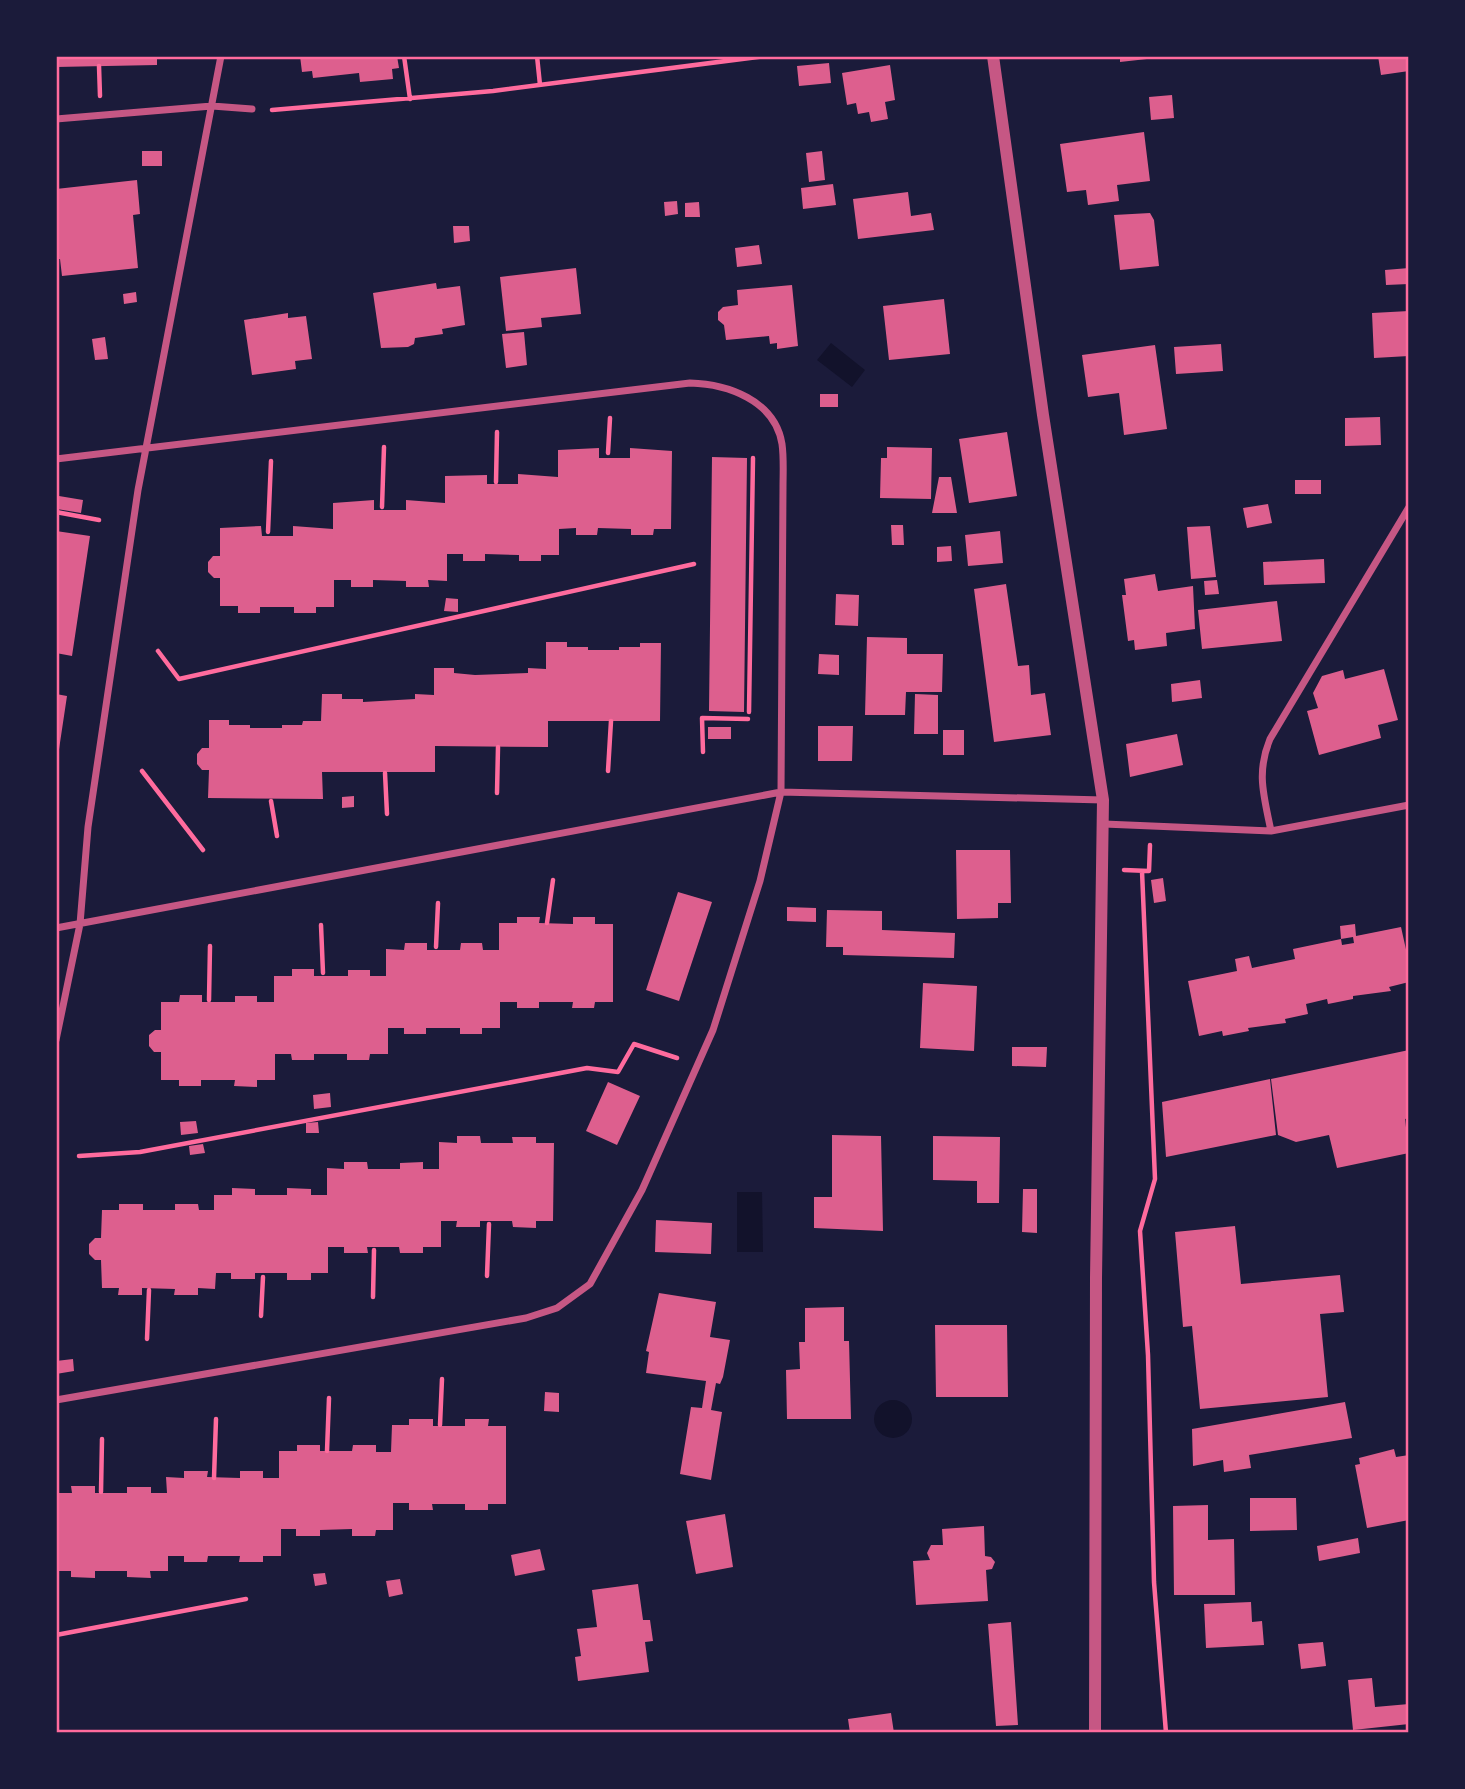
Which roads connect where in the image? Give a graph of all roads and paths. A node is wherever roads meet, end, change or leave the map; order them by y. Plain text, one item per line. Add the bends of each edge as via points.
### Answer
1 (221, 56) edge
2 (404, 56) edge
3 (537, 56) edge
4 (765, 56) edge
5 (993, 56) edge
6 (99, 66) dead end
7 (540, 85) junction
8 (410, 99) junction
9 (212, 106) junction
10 (252, 109) joint
11 (101, 114) junction
12 (56, 118) edge
13 (610, 418) dead end
14 (497, 432) dead end
15 (384, 447) dead end
16 (148, 448) junction
17 (608, 453) dead end
18 (753, 458) dead end
19 (56, 459) edge
20 (271, 461) dead end
21 (496, 482) dead end
22 (382, 507) dead end
23 (1409, 507) edge
24 (56, 512) edge
25 (99, 520) dead end
26 (268, 532) dead end
27 (694, 564) dead end
28 (159, 651) dead end
29 (749, 712) dead end
30 (748, 719) dead end
31 (611, 721) dead end
32 (498, 747) dead end
33 (703, 752) dead end
34 (142, 771) dead end
35 (608, 771) dead end
36 (385, 773) dead end
37 (781, 792) junction
38 (497, 793) dead end
39 (1103, 800) junction
40 (271, 802) dead end
41 (1409, 805) edge
42 (387, 814) dead end
43 (1104, 824) junction
44 (1271, 831) junction
45 (277, 836) dead end
46 (1150, 844) dead end
47 (203, 850) dead end
48 (1123, 870) dead end
49 (1142, 871) junction
50 (553, 880) dead end
51 (438, 903) dead end
52 (547, 923) dead end
53 (80, 924) junction
54 (321, 925) dead end
55 (56, 928) edge
56 (210, 946) dead end
57 (436, 947) dead end
58 (323, 973) dead end
59 (209, 1000) dead end
60 (56, 1040) edge
61 (697, 1067) junction
62 (79, 1156) dead end
63 (489, 1224) dead end
64 (374, 1250) dead end
65 (487, 1276) dead end
66 (263, 1277) dead end
67 (149, 1290) dead end
68 (373, 1297) dead end
69 (261, 1317) dead end
70 (147, 1339) dead end
71 (442, 1379) dead end
72 (329, 1398) dead end
73 (56, 1400) edge
74 (216, 1419) dead end
75 (440, 1425) dead end
76 (102, 1438) dead end
77 (327, 1451) dead end
78 (214, 1478) dead end
79 (101, 1492) dead end
80 (246, 1599) dead end
81 (56, 1635) edge
82 (1095, 1733) edge
83 (1166, 1733) edge

1 - 9 street
2 - 8 path
3 - 7 path
4 - 7 path
5 - 39 street
6 - 11 path
7 - 8 path
8 - 10 path
9 - 10 street
9 - 11 street
9 - 16 street
11 - 12 street
13 - 17 path
14 - 21 path
15 - 22 path
16 - 19 street
16 - 37 street via 669,383 702,383 741,393 768,416 782,443
16 - 53 street via 88,827
18 - 29 path
20 - 26 path
23 - 44 street via 1270,738 1262,759 1261,782
24 - 25 path
27 - 28 path via 179,679
30 - 33 path via 702,718
31 - 35 path
32 - 38 path
34 - 47 path
36 - 42 path
37 - 39 street
37 - 53 street
37 - 61 street via 756,894 713,1031
39 - 43 street
40 - 45 path
41 - 44 street
43 - 44 street
43 - 82 street via 1096,1278
46 - 49 path via 1149,870
48 - 49 path
49 - 83 path via 1155,1179 1140,1231 1154,1582
50 - 52 path
51 - 57 path
53 - 55 street
53 - 60 street
54 - 58 path
56 - 59 path
61 - 62 path via 634,1044 618,1072 587,1068 140,1152
61 - 73 street via 610,1251 590,1283 557,1308 526,1318
63 - 65 path
64 - 68 path
66 - 69 path
67 - 70 path
71 - 75 path
72 - 77 path
74 - 78 path
76 - 79 path
80 - 81 path

